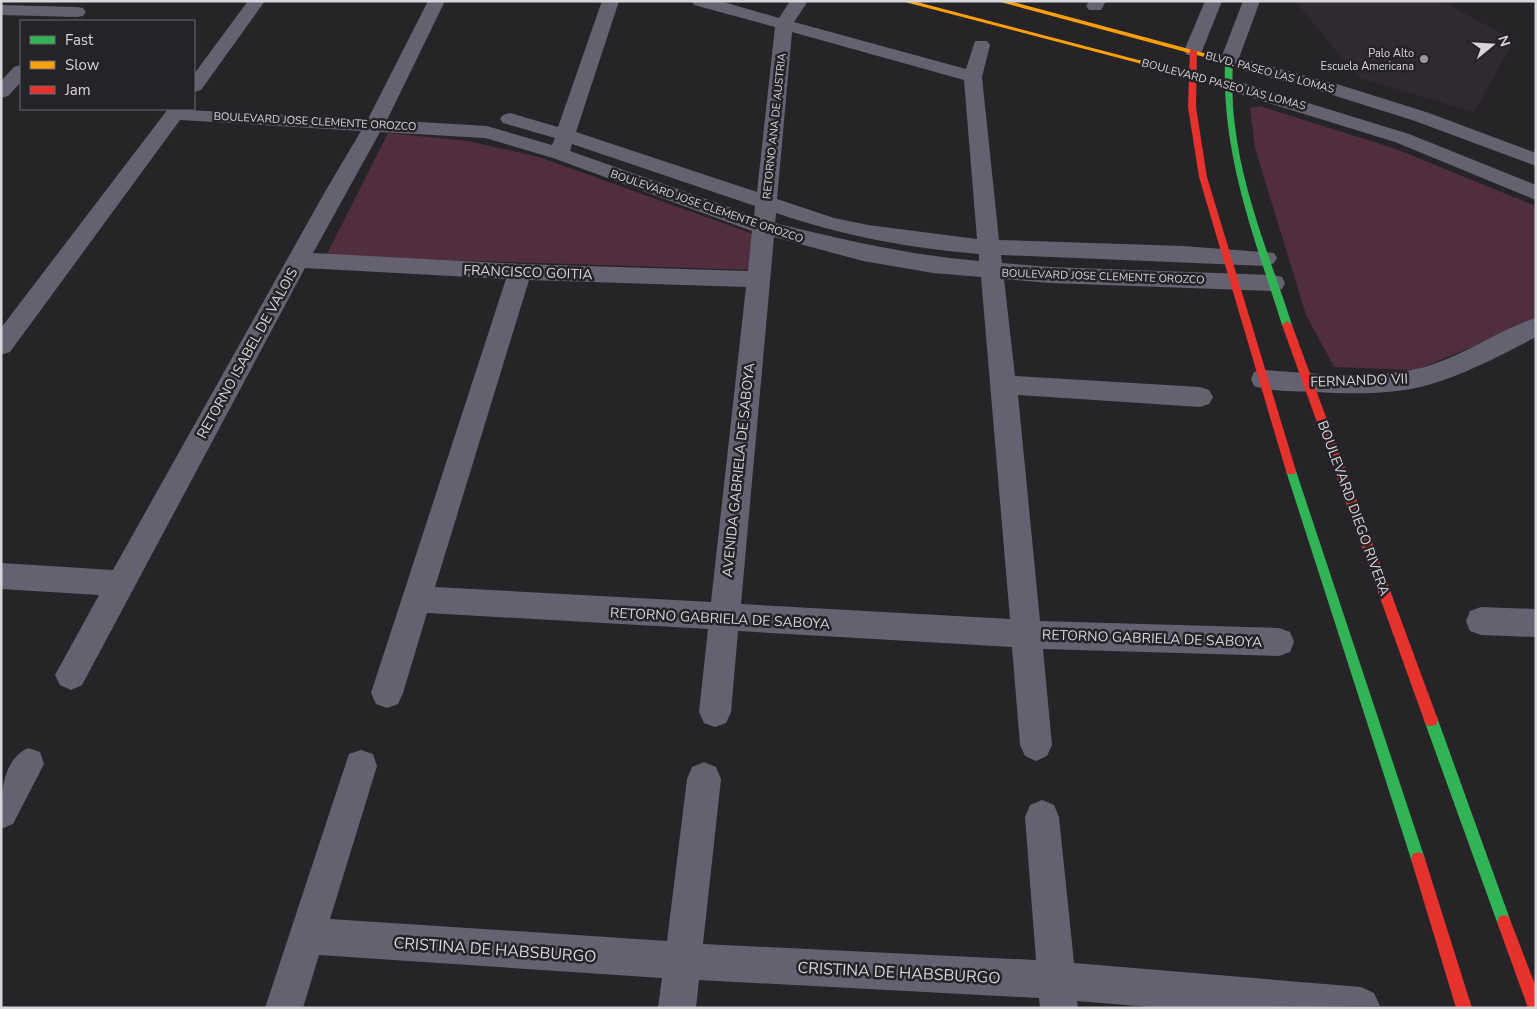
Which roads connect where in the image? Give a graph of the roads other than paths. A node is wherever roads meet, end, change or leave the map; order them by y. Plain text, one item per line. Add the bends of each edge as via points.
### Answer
1 (257, 1) edge
2 (437, 1) edge
3 (611, 1) edge
4 (700, 1) edge
5 (800, 1) edge
6 (904, 1) edge
7 (1000, 1) edge
8 (1214, 1) edge
9 (1252, 1) edge
10 (1, 10) edge
11 (78, 12) edge
12 (784, 25) junction
13 (1, 27) edge
14 (20, 28) edge
15 (981, 45) dead end
16 (1193, 51) junction
17 (1229, 61) junction
18 (20, 72) edge
19 (1191, 75) junction
20 (973, 76) junction
21 (1227, 84) junction
22 (195, 85) edge
23 (1, 92) edge
24 (195, 99) edge
25 (176, 111) edge
26 (378, 116) junction
27 (563, 145) junction
28 (1536, 160) edge
29 (1536, 193) edge
30 (765, 215) junction
31 (1226, 256) junction
32 (1266, 258) junction
33 (298, 260) junction
34 (990, 260) junction
35 (520, 272) junction
36 (758, 279) junction
37 (1233, 281) junction
38 (1274, 282) junction
39 (1536, 328) edge
40 (1, 346) edge
41 (1262, 379) junction
42 (1307, 382) junction
43 (1004, 385) junction
44 (1200, 397) dead end
45 (1, 576) edge
46 (120, 583) junction
47 (416, 599) junction
48 (724, 618) junction
49 (1480, 621) dead end
50 (1536, 623) edge
51 (1024, 634) junction
52 (1279, 642) dead end
53 (71, 675) dead end
54 (387, 693) dead end
55 (715, 712) dead end
56 (1036, 745) dead end
57 (28, 764) dead end
58 (361, 766) dead end
59 (704, 779) dead end
60 (1, 812) edge
61 (1042, 817) dead end
62 (308, 936) junction
63 (682, 961) junction
64 (1058, 994) edge
65 (1361, 1006) dead end
66 (284, 1008) edge
67 (677, 1008) edge
68 (1464, 1008) edge
69 (1536, 1008) edge

1 - 22 street
2 - 26 street, RETORNO ISABEL DE VALOIS
3 - 27 street
4 - 12 street
5 - 12 street, RETORNO ANA DE AUSTRIA
6 - 19 street, BOULEVARD PASEO LAS LOMAS
7 - 16 street, BLVD. PASEO LAS LOMAS
8 - 16 street
9 - 17 street, BOULEVARD DIEGO RIVERA
10 - 11 street
12 - 20 street
12 - 30 street, RETORNO ANA DE AUSTRIA
13 - 14 street
15 - 20 street
16 - 17 street, BLVD. PASEO LAS LOMAS
16 - 19 street
17 - 21 street, BOULEVARD DIEGO RIVERA
17 - 28 street, BLVD. PASEO LAS LOMAS via 1422,117
18 - 23 street
19 - 21 street, BOULEVARD PASEO LAS LOMAS
19 - 31 street via 1195,146
20 - 34 street
21 - 29 street, BOULEVARD PASEO LAS LOMAS via 1402,138
21 - 32 street, BOULEVARD DIEGO RIVERA via 1234,142
24 - 26 street, BOULEVARD JOSE CLEMENTE OROZCO
25 - 26 street, BOULEVARD JOSE CLEMENTE OROZCO
25 - 40 street
26 - 27 street, BOULEVARD JOSE CLEMENTE OROZCO
26 - 33 street, RETORNO ISABEL DE VALOIS
27 - 30 street, BOULEVARD JOSE CLEMENTE OROZCO
30 - 34 street, BOULEVARD JOSE CLEMENTE OROZCO via 862,253 933,265
30 - 36 street, AVENIDA GABRIELA DE SABOYA
31 - 32 street, BOULEVARD JOSE CLEMENTE OROZCO
31 - 34 street, BOULEVARD JOSE CLEMENTE OROZCO
31 - 37 street
32 - 38 street, BOULEVARD DIEGO RIVERA
33 - 35 street, FRANCISCO GOITIA
33 - 46 street, RETORNO ISABEL DE VALOIS
34 - 37 street, BOULEVARD JOSE CLEMENTE OROZCO
34 - 43 street, RETORNO GABRIELA DE SABOYA
35 - 36 street, FRANCISCO GOITIA
35 - 47 street
36 - 48 street, AVENIDA GABRIELA DE SABOYA
37 - 38 street, BOULEVARD JOSE CLEMENTE OROZCO
37 - 41 street
38 - 42 street, BOULEVARD DIEGO RIVERA
39 - 42 street, FERNANDO VII via 1440,371 1412,379
41 - 42 street, FERNANDO VII
41 - 68 street via 1398,794
42 - 69 street, BOULEVARD DIEGO RIVERA
43 - 44 street
43 - 51 street, RETORNO GABRIELA DE SABOYA
45 - 46 street
46 - 53 street, RETORNO ISABEL DE VALOIS
47 - 48 street, RETORNO GABRIELA DE SABOYA
47 - 54 street
48 - 51 street, RETORNO GABRIELA DE SABOYA
48 - 55 street, AVENIDA GABRIELA DE SABOYA
49 - 50 street
51 - 52 street, RETORNO GABRIELA DE SABOYA
51 - 56 street, RETORNO GABRIELA DE SABOYA
57 - 60 street
58 - 62 street
59 - 63 street
61 - 64 street
62 - 63 street, CRISTINA DE HABSBURGO
62 - 66 street
63 - 64 street, CRISTINA DE HABSBURGO
63 - 67 street
64 - 65 street, CRISTINA DE HABSBURGO

